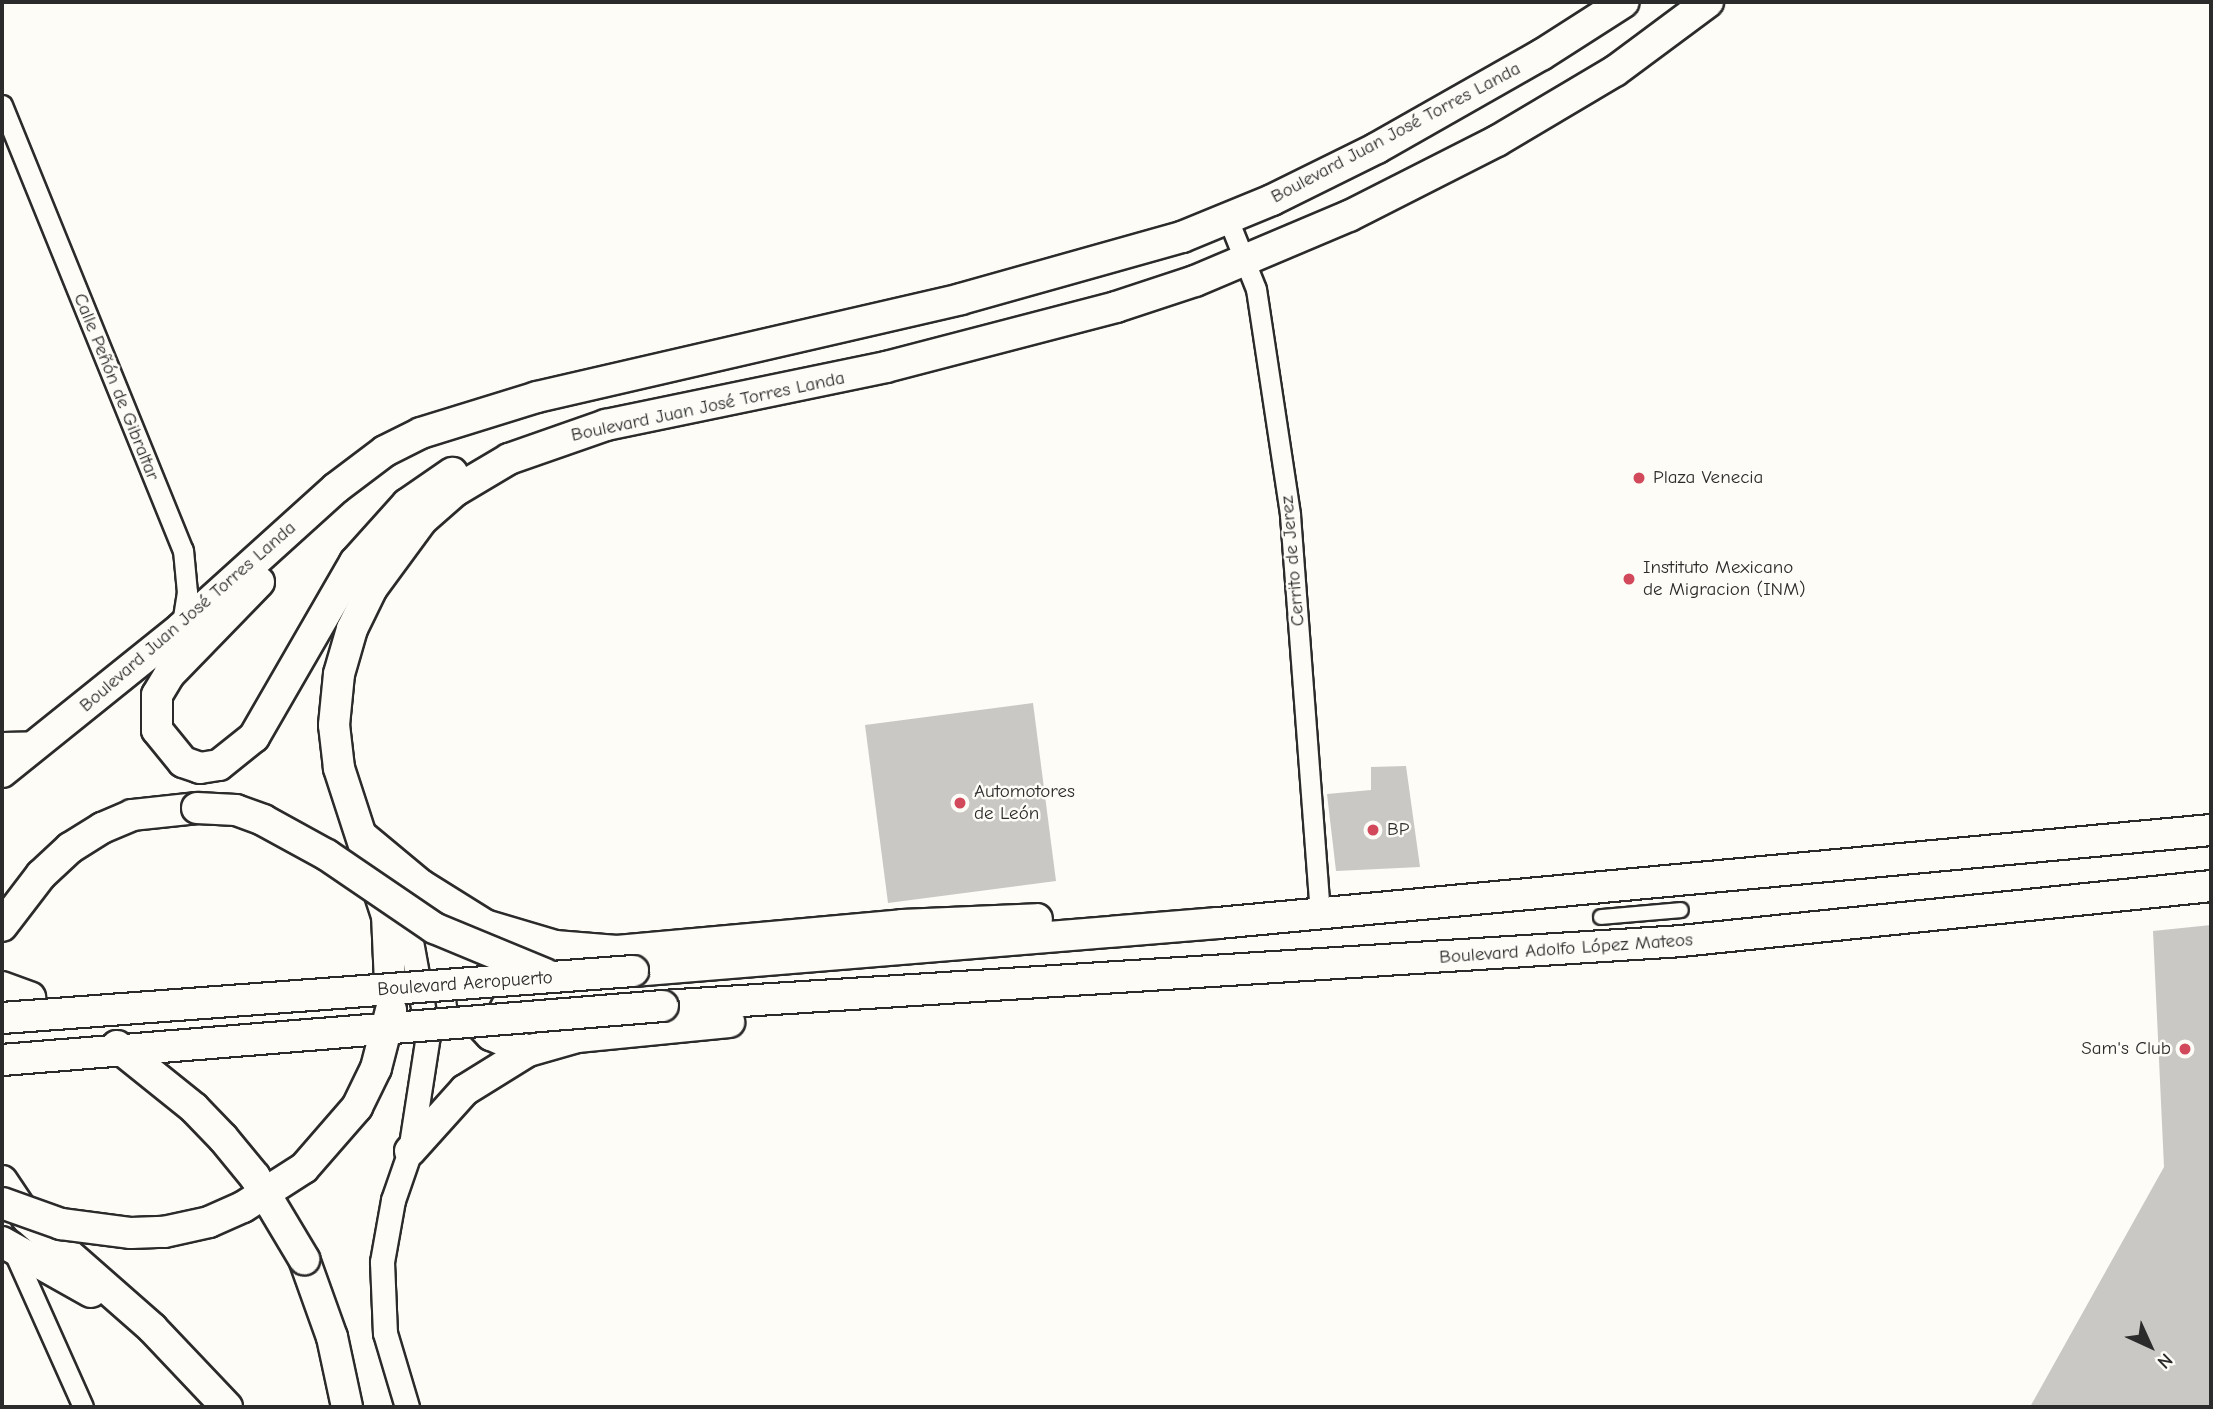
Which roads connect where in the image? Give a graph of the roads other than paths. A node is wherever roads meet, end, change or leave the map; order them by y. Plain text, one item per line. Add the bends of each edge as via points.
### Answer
1 (1624, 2) edge
2 (1708, 2) edge
3 (2, 105) edge
4 (1228, 219) junction
5 (1247, 260) junction
6 (570, 436) junction
7 (337, 488) junction
8 (181, 628) junction
9 (169, 675) junction
10 (42, 741) junction
11 (2, 742) edge
12 (2, 772) edge
13 (2, 796) edge
14 (2211, 830) edge
15 (362, 836) junction
16 (2211, 886) edge
17 (1681, 910) dead end
18 (1320, 911) junction
19 (1601, 917) dead end
20 (1218, 923) junction
21 (2, 926) edge
22 (617, 951) junction
23 (1235, 968) junction
24 (555, 978) junction
25 (2, 987) edge
26 (919, 991) joint
27 (2, 1018) edge
28 (528, 1051) junction
29 (2, 1060) edge
30 (410, 1151) junction
31 (2, 1181) edge
32 (2, 1203) edge
33 (7, 1245) edge
34 (124, 1306) junction
35 (83, 1407) edge
36 (227, 1407) edge
37 (347, 1407) edge
38 (407, 1407) edge

1 - 4 main road, Boulevard Juan José Torres Landa via 1377,148
2 - 5 main road, Boulevard Juan José Torres Landa via 1631,60 1497,141 1410,187
3 - 8 street, Calle Peñón de Gibraltar via 183,550 187,592
4 - 5 street, Cerrito de Jerez
4 - 7 main road, Boulevard Juan José Torres Landa via 1182,237 961,299 452,421 386,451
5 - 6 main road, Boulevard Juan José Torres Landa via 1116,307 927,357
5 - 18 street, Cerrito de Jerez via 1266,349 1290,515
6 - 9 main road via 479,460 407,504 355,562 261,725 227,761 200,768 167,747 157,730 155,712 157,695
6 - 15 main road, Boulevard Juan José Torres Landa via 509,459 455,491 414,530 372,588 352,629 339,674 334,725 339,768
7 - 8 main road, Boulevard Juan José Torres Landa
7 - 9 main road via 294,547
8 - 9 street, Calle Peñón de Gibraltar
8 - 10 main road, Boulevard Juan José Torres Landa
10 - 11 street
10 - 12 main road, Boulevard Juan José Torres Landa
10 - 13 main road
14 - 18 main road
15 - 22 main road via 421,885 485,925 555,946
15 - 30 street via 402,917 420,979 428,1057
15 - 32 main road, Boulevard Juan José Torres Landa, bridge via 387,916 391,1006 376,1068 357,1107 304,1168 243,1207 198,1224 131,1233 61,1224
16 - 23 main road, Boulevard Adolfo López Mateos via 1681,941
17 - 19 street
18 - 20 main road
20 - 22 main road via 1189,915 1140,914 902,925
20 - 24 main road, Boulevard Aeropuerto, bridge
21 - 24 main road, bridge via 41,875 70,848 102,828 132,815 197,808 236,810 327,855 434,928
22 - 28 main road via 570,962 514,967 488,979 473,1001 473,1016 491,1035
23 - 26 main road, Boulevard Adolfo López Mateos
23 - 28 main road via 1132,987 577,1037
24 - 27 main road, Boulevard Aeropuerto, bridge
25 - 37 main road, bridge via 64,1014 118,1046 194,1108 255,1177 304,1259 332,1337
26 - 29 main road, Boulevard Aeropuerto, bridge via 663,1006
28 - 30 main road via 465,1090
30 - 38 street via 393,1200 382,1262 385,1333
31 - 34 main road via 27,1218
33 - 34 main road via 68,1282
33 - 35 street
34 - 36 main road via 177,1351

